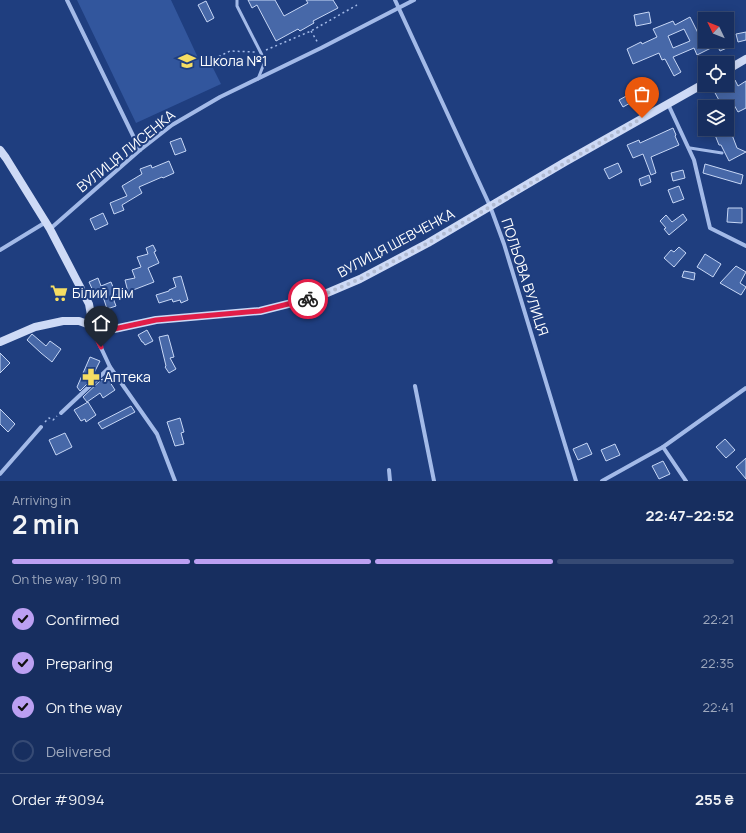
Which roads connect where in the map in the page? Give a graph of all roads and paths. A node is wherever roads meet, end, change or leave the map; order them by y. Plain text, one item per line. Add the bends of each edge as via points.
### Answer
1 (67, 0) edge
2 (237, 0) edge
3 (395, 0) edge
4 (414, 0) edge
5 (357, 5) dead end
6 (400, 8) junction
7 (311, 31) junction
8 (321, 48) junction
9 (261, 52) junction
10 (746, 59) edge
11 (210, 60) dead end
12 (734, 66) edge
13 (258, 79) junction
14 (698, 87) edge
15 (668, 104) junction
16 (690, 148) junction
17 (0, 150) edge
18 (140, 150) junction
19 (722, 153) dead end
20 (490, 206) junction
21 (48, 226) junction
22 (746, 246) edge
23 (0, 250) edge
24 (93, 326) junction
25 (0, 342) edge
26 (110, 367) junction
27 (415, 386) dead end
28 (746, 388) edge
29 (60, 413) dead end
30 (49, 418) dead end
31 (53, 420) dead end
32 (41, 427) dead end
33 (663, 447) junction
34 (389, 470) dead end
35 (1, 471) edge
36 (176, 481) edge
37 (390, 481) edge
38 (434, 481) edge
39 (576, 481) edge
40 (602, 481) edge
41 (686, 481) edge

1 - 18 street
2 - 9 lane via 237,6
3 - 6 street, ПОЛЬОВА ВУЛИЦЯ
4 - 6 street, ВУЛИЦЯ ЛИСЕНКА
5 - 7 path
6 - 8 street, ВУЛИЦЯ ЛИСЕНКА
6 - 20 street, ПОЛЬОВА ВУЛИЦЯ
7 - 8 path
7 - 9 path
8 - 13 street, ВУЛИЦЯ ЛИСЕНКА
9 - 11 path via 230,51
9 - 13 lane via 265,61
10 - 12 street
13 - 18 street, ВУЛИЦЯ ЛИСЕНКА via 220,97 172,125
14 - 15 street, ВУЛИЦЯ ШЕВЧЕНКА
15 - 16 street
15 - 20 street, ВУЛИЦЯ ШЕВЧЕНКА
16 - 19 lane
16 - 22 street via 710,228
17 - 21 street
18 - 21 street, ВУЛИЦЯ ЛИСЕНКА
20 - 24 street, ВУЛИЦЯ ШЕВЧЕНКА via 360,279 320,296 260,311 156,320 114,329
20 - 39 street, ПОЛЬОВА ВУЛИЦЯ via 504,244
21 - 23 street, ВУЛИЦЯ ЛИСЕНКА
21 - 24 street via 89,304
24 - 25 street, ВУЛИЦЯ ШЕВЧЕНКА via 79,321 63,321 35,326
24 - 26 street
26 - 29 street
26 - 36 street via 157,434
27 - 38 street
28 - 33 street
30 - 31 path
32 - 35 street
33 - 40 street
33 - 41 street
34 - 37 street

